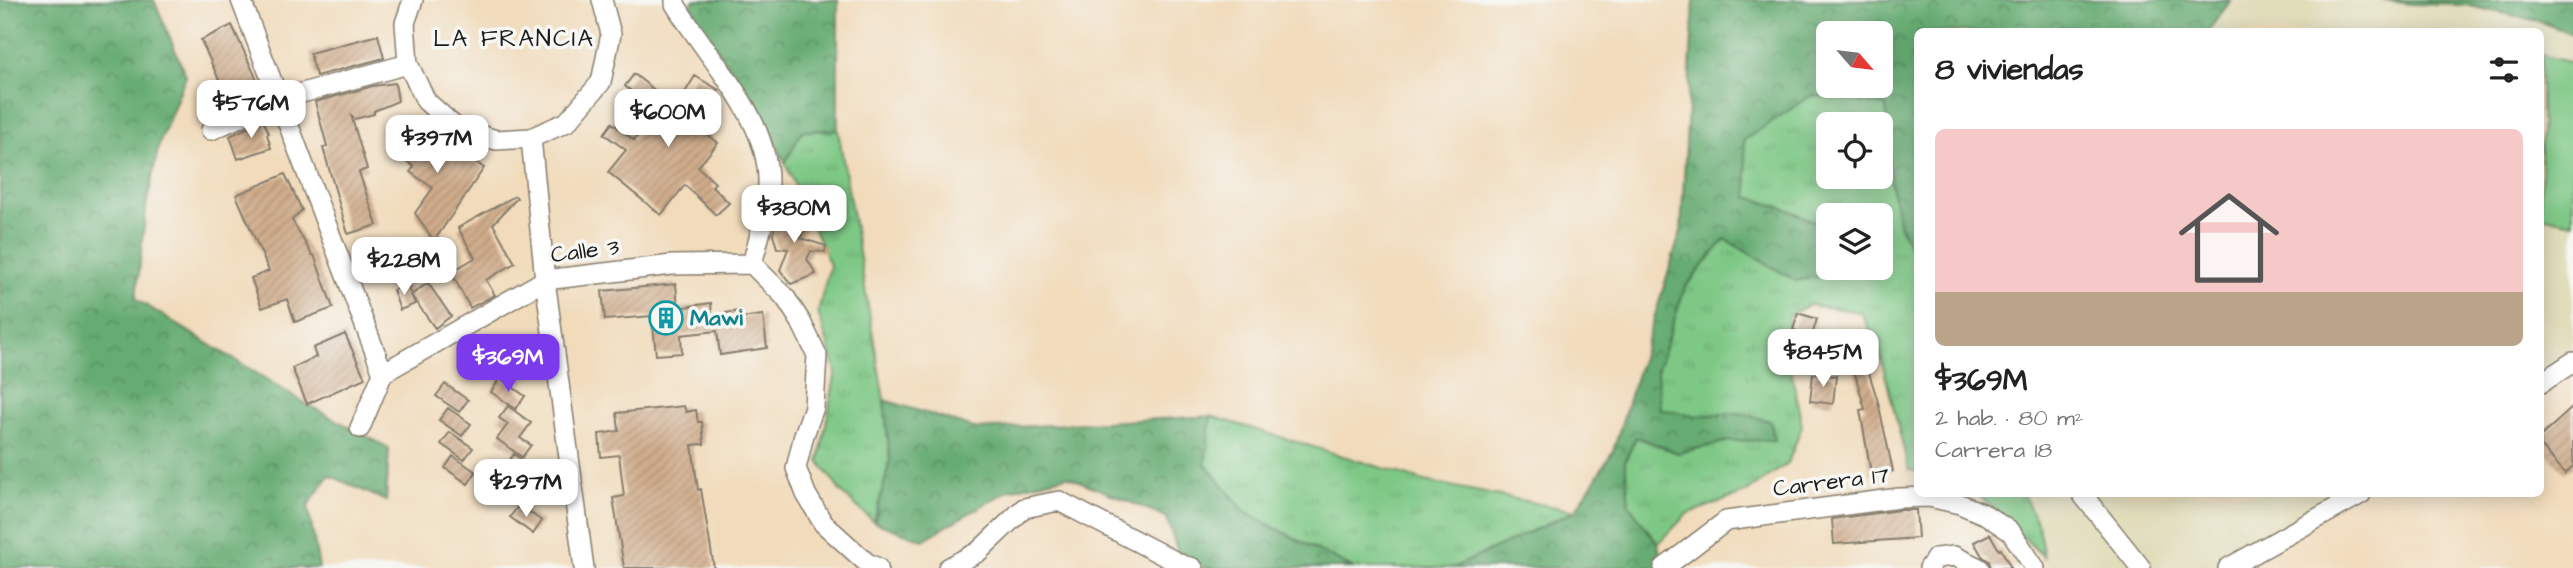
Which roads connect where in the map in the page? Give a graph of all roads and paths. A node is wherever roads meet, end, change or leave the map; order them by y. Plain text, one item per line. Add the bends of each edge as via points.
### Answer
1 (240, 0) edge
2 (413, 0) edge
3 (602, 0) edge
4 (675, 0) edge
5 (408, 64) junction
6 (279, 99) junction
7 (211, 130) dead end
8 (531, 138) junction
9 (752, 264) junction
10 (545, 280) junction
11 (2573, 362) edge
12 (383, 373) junction
13 (2544, 381) edge
14 (360, 428) dead end
15 (2084, 497) edge
16 (2356, 497) edge
17 (584, 568) edge
18 (878, 568) edge
19 (948, 568) edge
20 (1193, 568) edge
21 (1664, 568) edge
22 (1928, 568) edge
23 (1979, 568) edge
24 (2035, 568) edge
25 (2141, 568) edge
26 (2228, 568) edge

1 - 6 street
2 - 5 street via 405,23
3 - 8 street via 611,34 601,82 568,122
4 - 9 street via 751,117 765,158 768,184
5 - 6 street
5 - 8 street via 426,101 455,127 496,140
6 - 7 street
6 - 12 street
8 - 10 street
9 - 10 street, Calle 3 via 672,265
9 - 18 street via 785,297 817,355 814,407 796,468 806,494 823,523
10 - 12 street, Calle 3
10 - 17 street
11 - 13 street
12 - 14 street
15 - 25 street
16 - 26 street
19 - 20 street via 978,552 1024,508 1059,501
21 - 24 street, Carrera 17 via 1726,521 1929,497 1986,515 2011,532
22 - 23 street via 1936,558 1954,556

